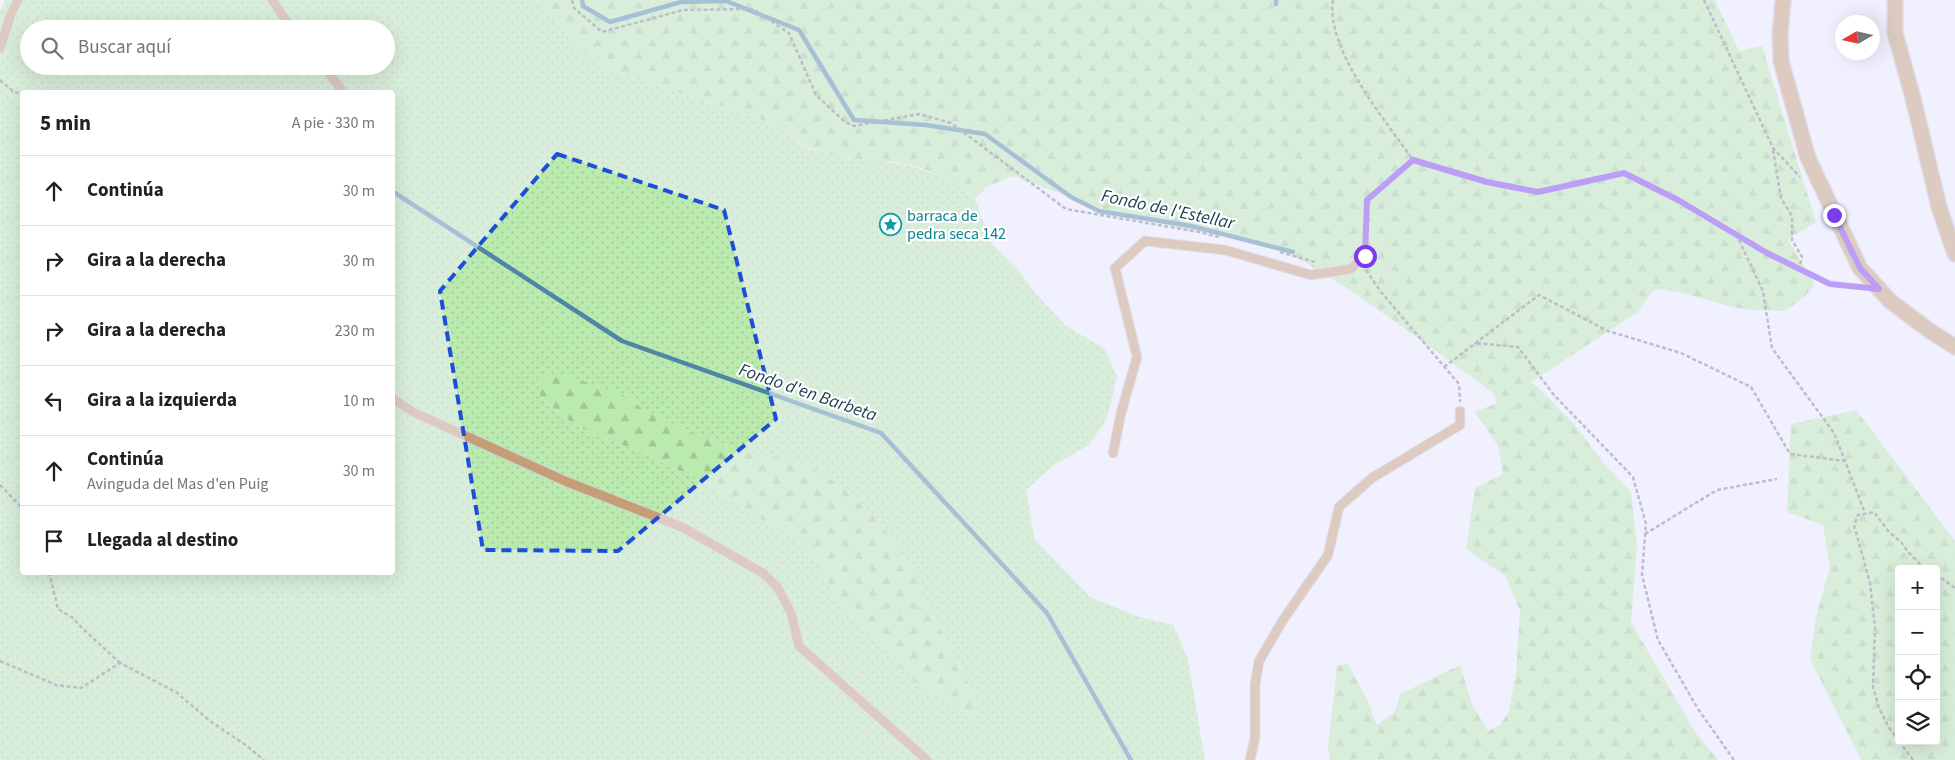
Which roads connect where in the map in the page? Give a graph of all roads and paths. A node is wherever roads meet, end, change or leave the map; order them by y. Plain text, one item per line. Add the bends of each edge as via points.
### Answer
1 (18, 0) edge
2 (272, 0) edge
3 (572, 0) edge
4 (1333, 0) edge
5 (1704, 0) edge
6 (1783, 0) edge
7 (1895, 0) edge
8 (286, 20) edge
9 (0, 48) edge
10 (331, 75) edge
11 (0, 80) edge
12 (342, 90) edge
13 (20, 94) edge
14 (1773, 148) junction
15 (1413, 160) junction
16 (1804, 182) dead end
17 (1066, 209) dead end
18 (1736, 234) junction
19 (1955, 254) edge
20 (1359, 261) junction
21 (1799, 269) junction
22 (1879, 289) junction
23 (1476, 343) junction
24 (1955, 347) edge
25 (1444, 367) junction
26 (395, 400) edge
27 (1460, 410) joint
28 (1113, 453) dead end
29 (1845, 461) junction
30 (1778, 479) dead end
31 (0, 485) edge
32 (20, 506) edge
33 (1865, 513) junction
34 (1645, 534) junction
35 (1921, 565) edge
36 (50, 575) edge
37 (1940, 577) edge
38 (1955, 588) edge
39 (0, 661) edge
40 (120, 663) junction
41 (1895, 736) edge
42 (1902, 745) edge
43 (264, 760) edge
44 (927, 760) edge
45 (1250, 760) edge
46 (1734, 760) edge
47 (1913, 760) edge

1 - 9 lane
2 - 8 lane
3 - 17 path via 574,8 602,32 683,10 753,10 789,33 816,96 845,122 854,126 919,114 951,123
4 - 15 path via 1335,32 1346,57
5 - 14 path
6 - 22 street via 1781,61 1808,158 1860,268
7 - 19 street via 1894,33 1939,206
10 - 12 lane
11 - 13 path
14 - 16 path
14 - 21 path via 1781,198 1792,216 1792,240 1802,257
15 - 18 path via 1487,182 1538,192 1624,173
15 - 20 path via 1367,200 1365,256
18 - 21 path
18 - 29 path via 1763,291 1772,348 1834,433
20 - 25 path
20 - 28 lane via 1351,268 1311,275 1225,250 1145,241 1115,268 1137,357
21 - 22 path via 1830,284
22 - 24 street via 1890,301
23 - 25 path
23 - 29 path via 1539,295 1608,331 1681,353 1751,387 1790,454
23 - 34 path via 1518,347 1554,395 1633,476 1646,524
25 - 27 path via 1459,384
26 - 44 lane via 413,412 565,481 682,527 763,573 778,588 791,613 799,646
27 - 45 lane via 1460,425 1372,478 1339,507 1328,555 1259,661 1255,685 1255,738
29 - 33 path
30 - 34 path via 1717,490
31 - 32 path
33 - 35 path via 1874,512 1888,532
33 - 41 path via 1858,515 1854,525 1870,583 1874,621 1873,687 1879,708
34 - 46 path via 1642,575 1658,640 1698,709
36 - 40 path via 58,609 74,618
37 - 38 path
39 - 40 path via 56,685 81,688
40 - 43 path via 176,692
42 - 47 path

